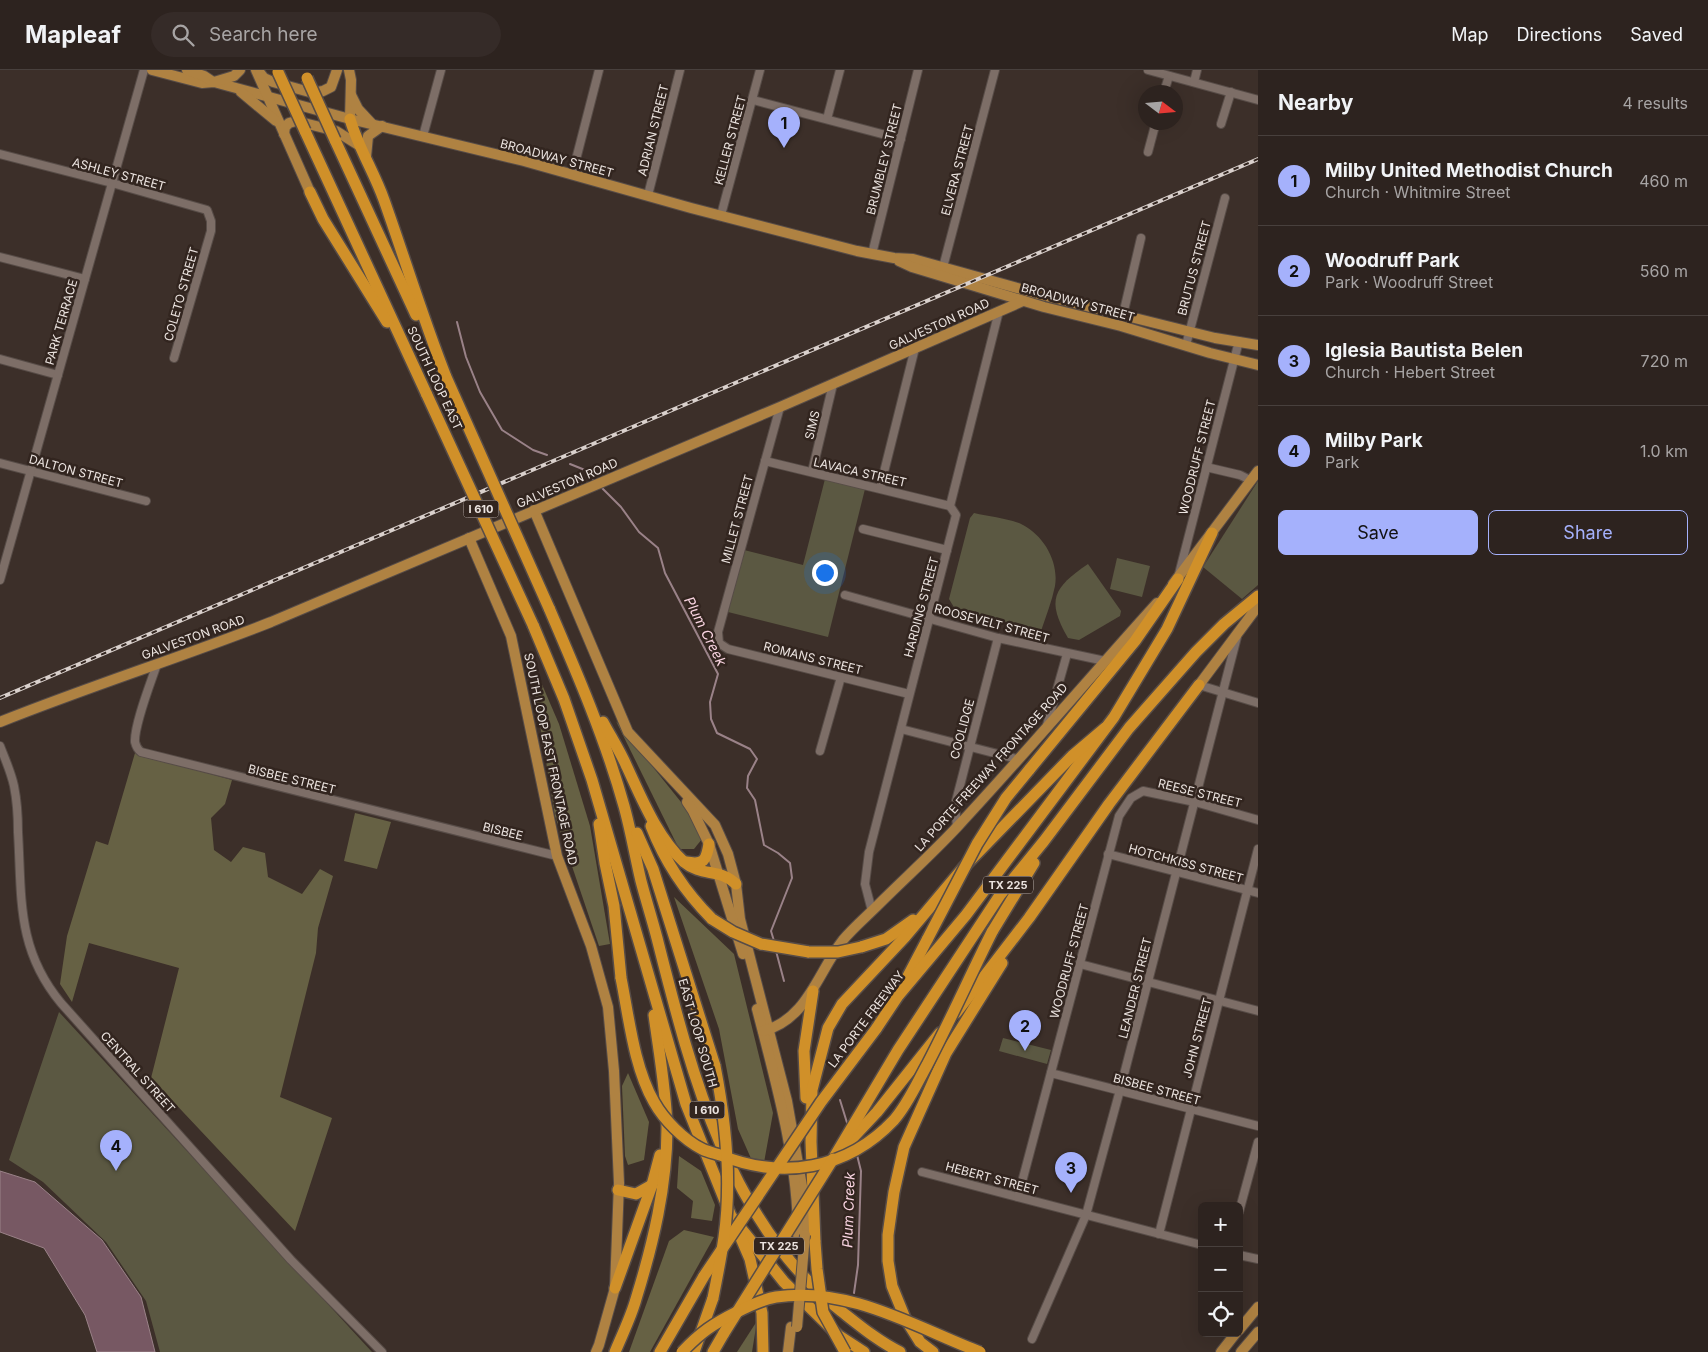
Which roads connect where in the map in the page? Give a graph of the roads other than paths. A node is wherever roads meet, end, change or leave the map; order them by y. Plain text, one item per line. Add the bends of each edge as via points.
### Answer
1 (144, 70) edge
2 (152, 70) edge
3 (187, 70) edge
4 (240, 70) edge
5 (257, 70) edge
6 (337, 70) edge
7 (440, 70) edge
8 (599, 70) edge
9 (680, 70) edge
10 (760, 70) edge
11 (840, 70) edge
12 (918, 70) edge
13 (995, 70) edge
14 (1148, 70) edge
15 (1197, 70) edge
16 (278, 71) edge
17 (351, 73) edge
18 (305, 74) edge
19 (1169, 76) junction
20 (214, 82) junction
21 (1194, 82) junction
22 (1166, 85) edge
23 (236, 88) junction
24 (1231, 92) junction
25 (350, 94) junction
26 (268, 96) junction
27 (753, 100) junction
28 (1258, 100) edge
29 (350, 119) junction
30 (827, 119) junction
31 (1222, 124) dead end
32 (377, 125) junction
33 (282, 130) junction
34 (1154, 130) edge
35 (423, 136) junction
36 (901, 139) junction
37 (360, 146) junction
38 (1148, 152) dead end
39 (0, 154) edge
40 (366, 158) junction
41 (572, 175) junction
42 (112, 183) junction
43 (310, 192) joint
44 (648, 195) junction
45 (1225, 198) dead end
46 (721, 215) junction
47 (210, 236) joint
48 (1141, 238) dead end
49 (872, 254) junction
50 (0, 257) edge
51 (942, 271) junction
52 (85, 280) junction
53 (993, 292) junction
54 (1016, 298) junction
55 (999, 311) junction
56 (419, 314) junction
57 (1123, 314) junction
58 (393, 326) junction
59 (1121, 326) junction
60 (1189, 331) junction
61 (1239, 341) junction
62 (1186, 345) junction
63 (1258, 346) edge
64 (915, 348) junction
65 (174, 358) dead end
66 (0, 359) edge
67 (1234, 359) junction
68 (1258, 365) edge
69 (58, 374) junction
70 (833, 384) junction
71 (780, 407) junction
72 (765, 461) junction
73 (0, 462) edge
74 (1206, 466) junction
75 (32, 471) junction
76 (812, 472) junction
77 (1258, 472) edge
78 (1250, 480) junction
79 (880, 488) junction
80 (146, 502) dead end
81 (950, 506) junction
82 (534, 510) junction
83 (862, 529) dead end
84 (1212, 533) junction
85 (469, 538) junction
86 (947, 550) junction
87 (2, 565) edge
88 (1178, 579) junction
89 (0, 580) edge
90 (845, 595) dead end
91 (1258, 596) edge
92 (1258, 606) edge
93 (930, 618) junction
94 (1237, 635) junction
95 (719, 638) joint
96 (998, 638) junction
97 (1066, 654) junction
98 (1104, 661) junction
99 (157, 664) junction
100 (841, 676) junction
101 (1199, 685) junction
102 (583, 688) junction
103 (1223, 693) junction
104 (909, 694) junction
105 (1258, 702) edge
106 (0, 722) edge
107 (1047, 725) junction
108 (1105, 728) junction
109 (901, 729) junction
110 (0, 746) edge
111 (969, 746) junction
112 (820, 751) dead end
113 (1017, 759) junction
114 (592, 780) junction
115 (674, 782) junction
116 (1137, 795) joint
117 (642, 801) junction
118 (1194, 802) junction
119 (623, 804) junction
120 (1258, 820) edge
121 (957, 827) junction
122 (443, 828) joint
123 (1044, 841) junction
124 (709, 844) junction
125 (1258, 849) edge
126 (1108, 854) junction
127 (557, 856) junction
128 (684, 861) junction
129 (1176, 872) junction
130 (718, 874) junction
131 (736, 884) junction
132 (1247, 890) junction
133 (1258, 893) edge
134 (937, 899) junction
135 (872, 911) junction
136 (1029, 918) junction
137 (1080, 964) junction
138 (649, 976) junction
139 (1148, 981) junction
140 (813, 991) junction
141 (760, 994) junction
142 (898, 996) junction
143 (1219, 1000) junction
144 (1258, 1011) edge
145 (792, 1015) junction
146 (766, 1030) junction
147 (1051, 1073) junction
148 (1120, 1090) junction
149 (1190, 1109) junction
150 (1258, 1126) edge
151 (667, 1129) junction
152 (811, 1142) junction
153 (1258, 1142) edge
154 (833, 1159) junction
155 (922, 1172) dead end
156 (652, 1185) junction
157 (618, 1190) junction
158 (1018, 1197) junction
159 (1242, 1202) edge
160 (1086, 1215) junction
161 (732, 1216) junction
162 (1159, 1234) junction
163 (1198, 1245) edge
164 (1243, 1256) edge
165 (1258, 1259) edge
166 (615, 1288) junction
167 (1258, 1307) edge
168 (1243, 1325) edge
169 (794, 1327) junction
170 (1258, 1332) edge
171 (1233, 1337) edge
172 (1032, 1339) dead end
173 (382, 1352) edge
174 (596, 1352) edge
175 (615, 1352) edge
176 (660, 1352) edge
177 (682, 1352) edge
178 (694, 1352) edge
179 (712, 1352) edge
180 (763, 1352) edge
181 (788, 1352) edge
182 (794, 1352) edge
183 (845, 1352) edge
184 (864, 1352) edge
185 (900, 1352) edge
186 (933, 1352) edge
187 (980, 1352) edge
188 (1221, 1352) edge
189 (1241, 1352) edge

1 - 42 street, PARK TERRACE
2 - 20 main road, BROADWAY STREET via 202,83
3 - 20 main road, BROADWAY STREET
4 - 20 main road via 234,76
5 - 6 main road via 264,78 313,93 331,87
5 - 26 main road
7 - 35 street
8 - 41 street
9 - 44 street, ADRIAN STREET
10 - 27 street, KELLER STREET
11 - 30 street
12 - 36 street, BRUMBLEY STREET
13 - 51 street, ELVERA STREET
14 - 19 street
15 - 21 street
16 - 58 highway, SOUTH LOOP EAST / I 610, bridge
17 - 25 main road
18 - 56 highway, SOUTH LOOP EAST, bridge
19 - 21 street
19 - 22 street
20 - 23 main road, BROADWAY STREET
21 - 24 street
23 - 26 main road, BROADWAY STREET
23 - 33 main road via 267,112
24 - 28 street
24 - 31 street
25 - 29 main road
25 - 32 main road via 358,108
26 - 29 main road, BROADWAY STREET
26 - 33 main road
27 - 30 street
27 - 46 street, KELLER STREET
29 - 32 main road, BROADWAY STREET
29 - 37 highway
30 - 36 street
32 - 35 main road, BROADWAY STREET
32 - 40 main road via 368,136
33 - 37 main road via 296,121 336,131
33 - 43 main road
34 - 38 street
35 - 41 main road, BROADWAY STREET
36 - 49 street, BRUMBLEY STREET
37 - 40 highway
39 - 42 street, ASHLEY STREET
40 - 56 highway via 383,198
41 - 44 main road, BROADWAY STREET
42 - 47 street, ASHLEY STREET via 207,210 211,221
42 - 52 street, PARK TERRACE
43 - 58 highway via 323,219
44 - 46 main road, BROADWAY STREET
45 - 60 street, BRUTUS STREET
46 - 49 main road, BROADWAY STREET
47 - 65 street, COLETO STREET
48 - 57 street
49 - 51 main road, BROADWAY STREET via 913,259
50 - 52 street
51 - 53 main road, BROADWAY STREET
51 - 54 main road, BROADWAY STREET via 983,278
52 - 69 street, PARK TERRACE
53 - 54 main road, BROADWAY STREET
53 - 55 main road via 998,298
54 - 55 main road, GALVESTON ROAD
54 - 57 main road, BROADWAY STREET
54 - 59 main road, BROADWAY STREET
55 - 64 main road, GALVESTON ROAD
55 - 81 street, HARDING STREET
56 - 102 highway, SOUTH LOOP EAST / I 610, bridge
57 - 59 street
57 - 60 main road, BROADWAY STREET
58 - 114 highway, SOUTH LOOP EAST / I 610, bridge via 534,625
59 - 62 main road, BROADWAY STREET
60 - 61 main road, BROADWAY STREET
60 - 62 street, BRUTUS STREET
61 - 63 main road, BROADWAY STREET
61 - 67 street, WOODRUFF STREET
62 - 67 main road, BROADWAY STREET
64 - 70 main road, GALVESTON ROAD
64 - 79 street
66 - 69 street
67 - 68 main road, BROADWAY STREET
67 - 74 street, WOODRUFF STREET
69 - 75 street, PARK TERRACE
70 - 71 main road, GALVESTON ROAD
70 - 76 street, SIMS
71 - 72 street, MILLET STREET
71 - 82 main road, GALVESTON ROAD
72 - 76 street, LAVACA STREET
72 - 95 street, MILLET STREET
73 - 75 street, DALTON STREET
74 - 78 street
74 - 88 street, WOODRUFF STREET
75 - 80 street, DALTON STREET
75 - 87 street, PARK TERRACE
76 - 79 street, LAVACA STREET
77 - 78 main road
78 - 84 main road
79 - 81 street, LAVACA STREET
81 - 86 street, HARDING STREET via 956,515
82 - 85 main road, GALVESTON ROAD
82 - 115 main road via 628,732
83 - 86 street
84 - 88 main road, LA PORTE FREEWAY FRONTAGE ROAD
84 - 108 highway, LA PORTE FREEWAY / TX 225 via 1167,629
85 - 99 main road, GALVESTON ROAD via 271,622
85 - 127 main road, SOUTH LOOP EAST FRONTAGE ROAD via 511,636
86 - 93 street, HARDING STREET
87 - 89 street, PARK TERRACE
88 - 98 main road, LA PORTE FREEWAY FRONTAGE ROAD
88 - 142 highway, bridge via 1135,640 1006,798 977,844
90 - 93 street, ROOSEVELT STREET
91 - 123 highway, TX 225 via 1196,652 1129,728
92 - 94 main road
93 - 96 street, ROOSEVELT STREET
93 - 104 street, HARDING STREET
94 - 101 main road
94 - 103 street, LEANDER STREET
95 - 100 street, ROMANS STREET via 728,649
96 - 97 street, ROOSEVELT STREET
96 - 111 street, COOLIDGE
97 - 98 street, ROOSEVELT STREET
97 - 107 street
98 - 107 main road, LA PORTE FREEWAY FRONTAGE ROAD
99 - 106 main road, GALVESTON ROAD
99 - 122 street, BISBEE STREET via 137,730 137,748 148,754
100 - 104 street, ROMANS STREET
100 - 112 street
101 - 103 street
101 - 136 highway via 1109,804
102 - 117 highway
102 - 119 highway, EAST LOOP SOUTH / I 610
103 - 105 street
103 - 118 street, LEANDER STREET
104 - 109 street, HARDING STREET
107 - 113 main road, LA PORTE FREEWAY FRONTAGE ROAD
108 - 134 highway via 1066,762
108 - 142 highway, LA PORTE FREEWAY / TX 225 via 966,915
109 - 111 street
109 - 135 street, HARDING STREET via 869,852 865,884
110 - 173 street, CENTRAL STREET via 15,794 26,933 34,961 45,982 285,1253
111 - 113 street
111 - 121 street, COOLIDGE via 955,805
113 - 121 main road, LA PORTE FREEWAY FRONTAGE ROAD
114 - 123 highway, bridge via 614,906 621,978 644,1083 671,1125 702,1149 761,1168 805,1168 825,1162 859,1148 894,1119 908,1101 992,932
114 - 138 highway, I 610
115 - 124 main road via 694,811
115 - 131 main road via 715,825 728,854
116 - 118 street, REESE STREET via 1143,791
116 - 126 street, WOODRUFF STREET via 1131,798 1119,816
117 - 128 highway via 672,849
117 - 134 highway, bridge via 674,874 696,903 712,919 761,944 809,952 838,952 861,947 892,935
118 - 120 street, REESE STREET
118 - 129 street, LEANDER STREET
119 - 178 highway, bridge via 653,869 714,1066 725,1133 728,1188 724,1237 713,1298
119 - 185 highway, EAST LOOP SOUTH / I 610 via 691,1062 706,1108 740,1186 765,1230 808,1283 852,1320
121 - 135 main road, LA PORTE FREEWAY FRONTAGE ROAD
122 - 127 street, BISBEE
123 - 154 highway, TX 225 via 1000,895 898,1050
124 - 128 highway via 707,855 700,863
124 - 130 main road
125 - 132 street, JOHN STREET
126 - 129 street, HOTCHKISS STREET
126 - 137 street, WOODRUFF STREET
127 - 157 main road, SOUTH LOOP EAST FRONTAGE ROAD via 608,1006
128 - 130 highway via 699,872
129 - 132 street, HOTCHKISS STREET
129 - 139 street, LEANDER STREET
130 - 131 highway
130 - 146 main road
131 - 141 main road via 740,919
132 - 133 street, HOTCHKISS STREET
132 - 143 street, JOHN STREET
134 - 152 highway via 842,1004 828,1028 812,1090
135 - 140 main road, LA PORTE FREEWAY FRONTAGE ROAD via 845,938
136 - 154 highway via 877,1112
136 - 186 highway via 946,1052 904,1147 888,1235 888,1261 892,1286 905,1318 920,1342
137 - 139 street
137 - 147 street, WOODRUFF STREET
138 - 151 highway
138 - 161 highway, I 610 via 686,1104
139 - 143 street
139 - 148 street, LEANDER STREET
140 - 145 main road, LA PORTE FREEWAY FRONTAGE ROAD
140 - 152 highway via 804,1051
141 - 145 main road via 774,1018 781,1020
141 - 146 main road
142 - 176 highway, LA PORTE FREEWAY / TX 225, bridge via 821,1102 715,1259
143 - 144 street
143 - 149 street, JOHN STREET
145 - 146 main road, LA PORTE FREEWAY FRONTAGE ROAD
146 - 169 main road via 792,1167 801,1235
147 - 148 street, BISBEE STREET
147 - 158 street, WOODRUFF STREET
148 - 149 street, BISBEE STREET
148 - 160 street, LEANDER STREET
149 - 150 street, BISBEE STREET
149 - 162 street, JOHN STREET
151 - 156 highway
151 - 175 highway via 657,1219 636,1301
152 - 183 highway, bridge via 816,1269 824,1312
153 - 159 street
154 - 179 highway, TX 225, bridge
155 - 158 street, HEBERT STREET
156 - 157 highway via 636,1194
156 - 166 highway
157 - 166 main road, SOUTH LOOP EAST FRONTAGE ROAD
158 - 160 street, HEBERT STREET
160 - 162 street, HEBERT STREET
160 - 172 street, LEANDER STREET
161 - 180 highway via 750,1259 762,1313
161 - 184 highway, I 610 via 784,1282 838,1335
162 - 163 street, HEBERT STREET
164 - 165 street
166 - 174 main road
167 - 168 main road
169 - 181 main road
169 - 182 main road
170 - 189 main road
171 - 188 main road
177 - 187 highway, bridge via 698,1335 746,1308 774,1297 808,1294 862,1304

